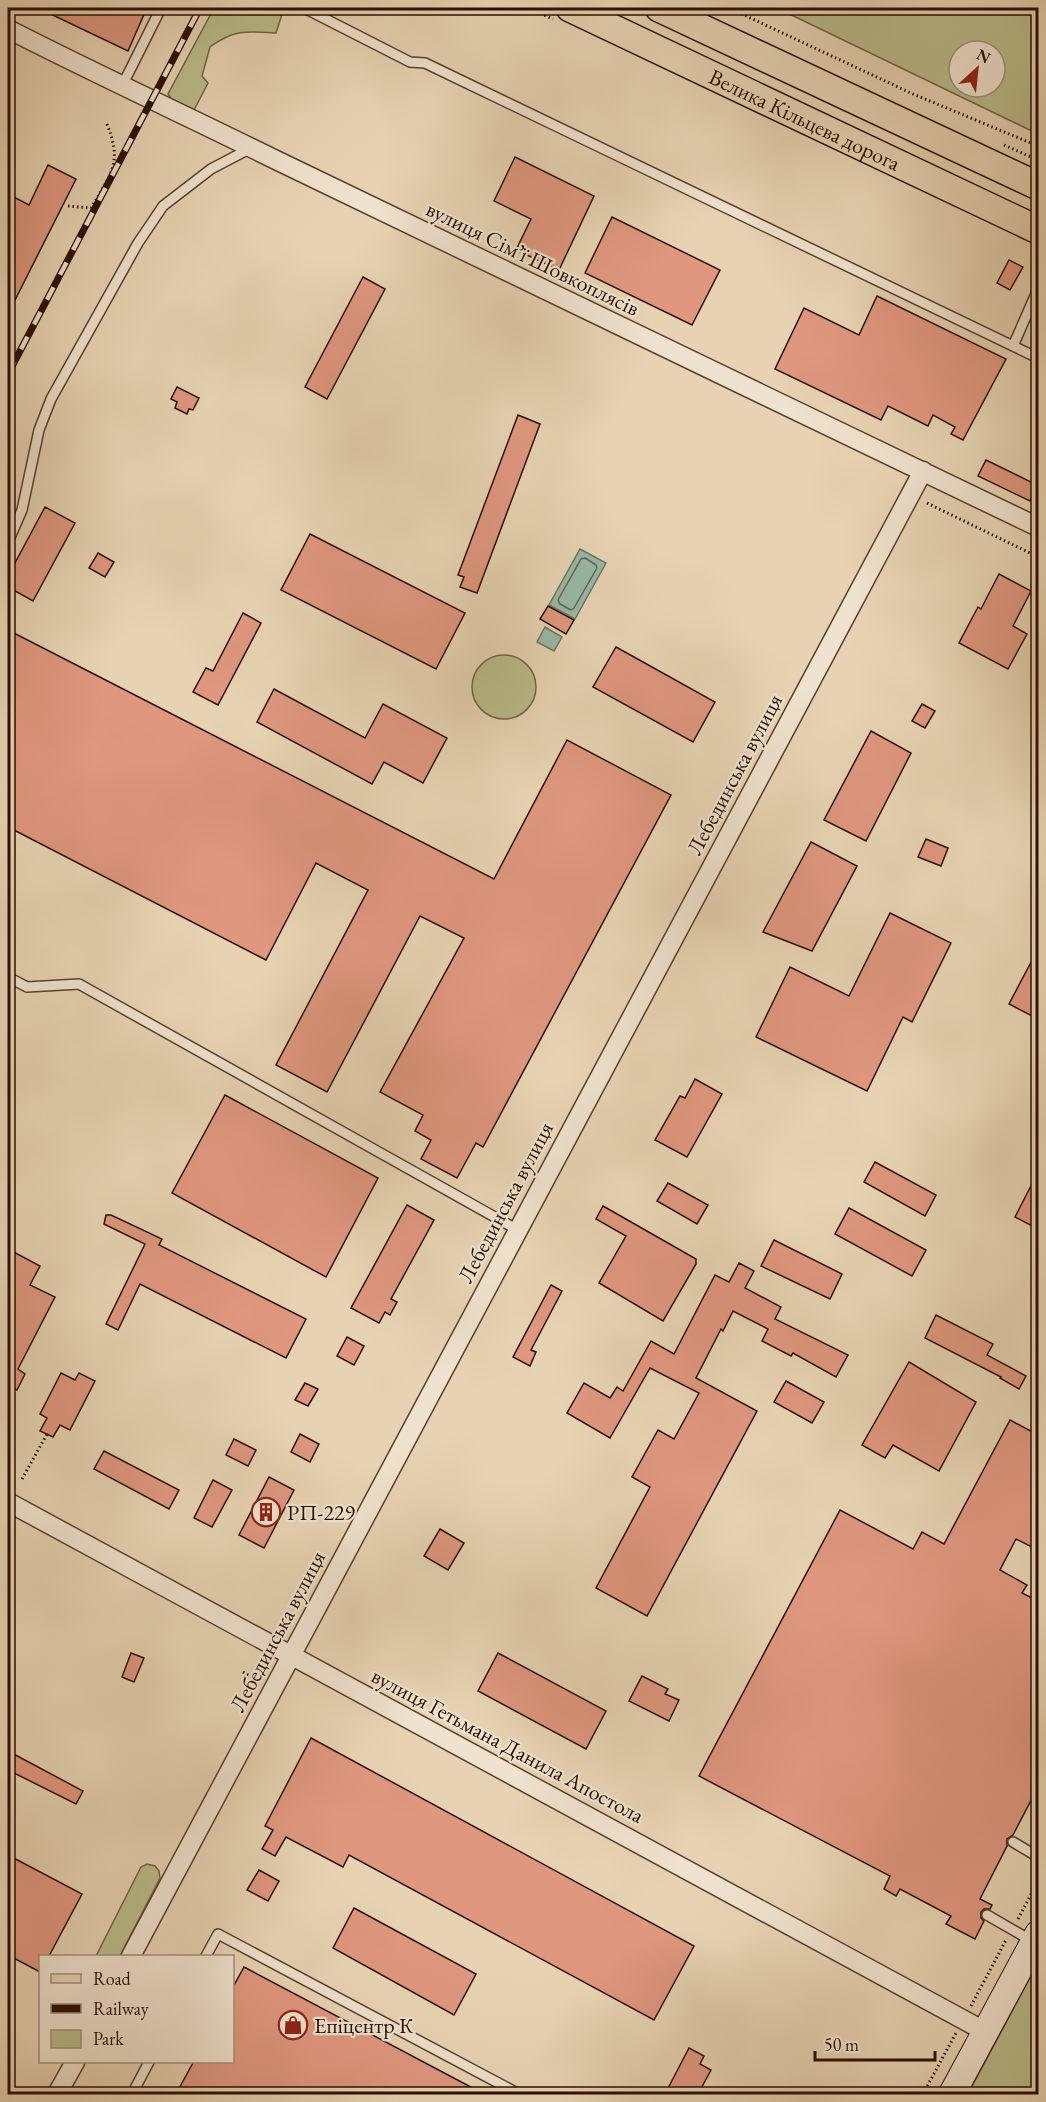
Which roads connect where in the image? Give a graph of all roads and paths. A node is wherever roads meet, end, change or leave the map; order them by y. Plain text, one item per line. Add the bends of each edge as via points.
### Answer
1 (160, 8) edge
2 (304, 8) edge
3 (570, 8) edge
4 (659, 8) edge
5 (729, 8) edge
6 (8, 29) edge
7 (123, 86) junction
8 (106, 122) dead end
9 (1038, 146) edge
10 (251, 148) junction
11 (1038, 186) edge
12 (68, 206) dead end
13 (1038, 230) edge
14 (1038, 289) edge
15 (1013, 346) junction
16 (1038, 358) edge
17 (922, 471) junction
18 (927, 503) dead end
19 (1038, 527) edge
20 (8, 542) edge
21 (1038, 557) edge
22 (8, 976) edge
23 (518, 1230) junction
24 (46, 1434) dead end
25 (22, 1479) dead end
26 (8, 1502) edge
27 (291, 1655) junction
28 (243, 1672) dead end
29 (263, 1683) dead end
30 (1013, 1842) dead end
31 (1038, 1857) edge
32 (1038, 1881) edge
33 (987, 1916) dead end
34 (1012, 1930) junction
35 (1036, 1938) edge
36 (131, 1955) edge
37 (207, 1955) edge
38 (963, 2019) junction
39 (986, 2032) junction
40 (74, 2063) edge
41 (148, 2063) edge
42 (57, 2094) edge
43 (132, 2094) edge
44 (519, 2094) edge
45 (923, 2094) edge
46 (952, 2094) edge

1 - 7 lane
2 - 15 lane via 410,62 425,63
3 - 13 main road, Велика Кільцева дорога
4 - 11 main road, Велика Кільцева дорога
5 - 9 path via 913,94
6 - 7 street, вулиця Сімʼї Шовкоплясів
7 - 10 street, вулиця Сімʼї Шовкоплясів
8 - 12 path via 114,142 116,159 112,170 91,208
10 - 17 street, вулиця Сімʼї Шовкоплясів
10 - 20 lane via 211,169 164,207 138,243 51,399 39,430 22,510
14 - 15 lane
15 - 16 lane
17 - 19 street, вулиця Сімʼї Шовкоплясів
17 - 23 street, Лебединська вулиця
18 - 21 path
22 - 23 lane via 27,987 79,984
23 - 27 street, Лебединська вулиця
24 - 25 path
26 - 27 street, вулиця Гетьмана Данила Апостола
27 - 36 street, Лебединська вулиця
27 - 38 street, вулиця Гетьмана Данила Апостола
28 - 29 path
30 - 31 lane
32 - 34 path
33 - 34 lane
34 - 35 lane
34 - 38 path
35 - 39 main road
37 - 44 lane via 218,1934
38 - 39 street, вулиця Гетьмана Данила Апостола
38 - 45 path
39 - 46 main road
40 - 42 street
41 - 43 lane

